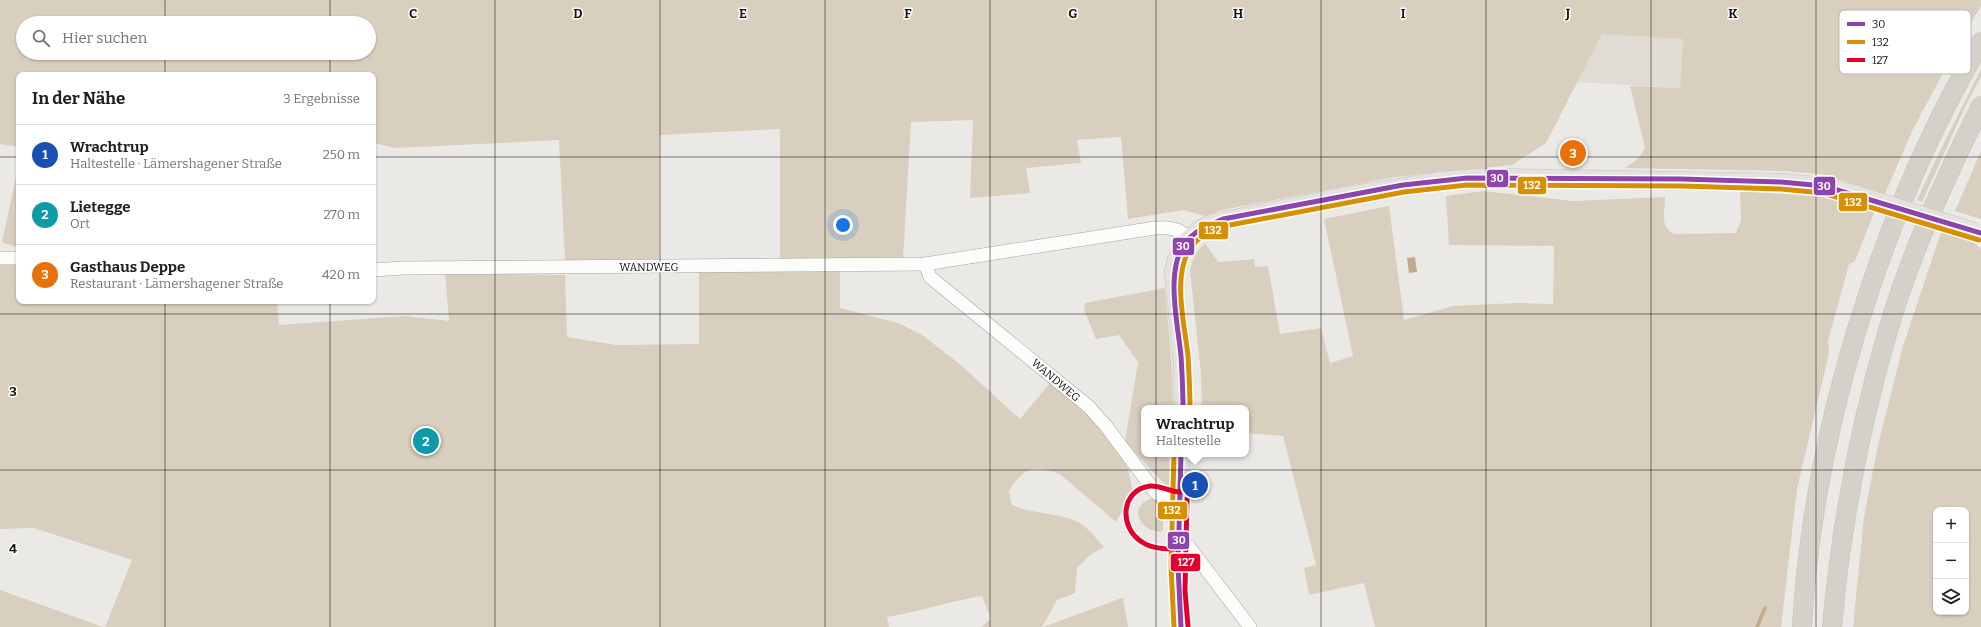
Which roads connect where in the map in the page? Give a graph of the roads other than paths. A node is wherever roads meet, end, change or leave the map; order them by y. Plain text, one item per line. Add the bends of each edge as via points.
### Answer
1 (1981, 42) edge
2 (1971, 60) edge
3 (1963, 74) edge
4 (1981, 106) edge
5 (1977, 232) edge
6 (1189, 238) junction
7 (0, 258) edge
8 (16, 258) edge
9 (925, 264) junction
10 (376, 270) edge
11 (1183, 405) edge
12 (1181, 457) edge
13 (1180, 499) junction
14 (1178, 542) junction
15 (1181, 627) edge
16 (1250, 627) edge
17 (1802, 627) edge
18 (1832, 627) edge

1 - 2 highway
3 - 17 highway via 1898,211 1867,299 1837,401 1816,498
4 - 18 highway via 1921,238 1890,326 1864,420 1848,493 1837,567
5 - 6 main road, bridge via 1824,186 1781,182 1631,178 1467,178 1403,185 1248,214 1211,223
6 - 9 street, WANDWEG via 1174,228 1155,228
6 - 11 main road via 1179,254 1173,272 1182,361
7 - 8 street
9 - 10 street, WANDWEG
9 - 13 street, WANDWEG via 930,277 1088,406 1156,493 1166,498
12 - 13 main road
13 - 14 main road
14 - 15 main road
14 - 16 street via 1189,547

